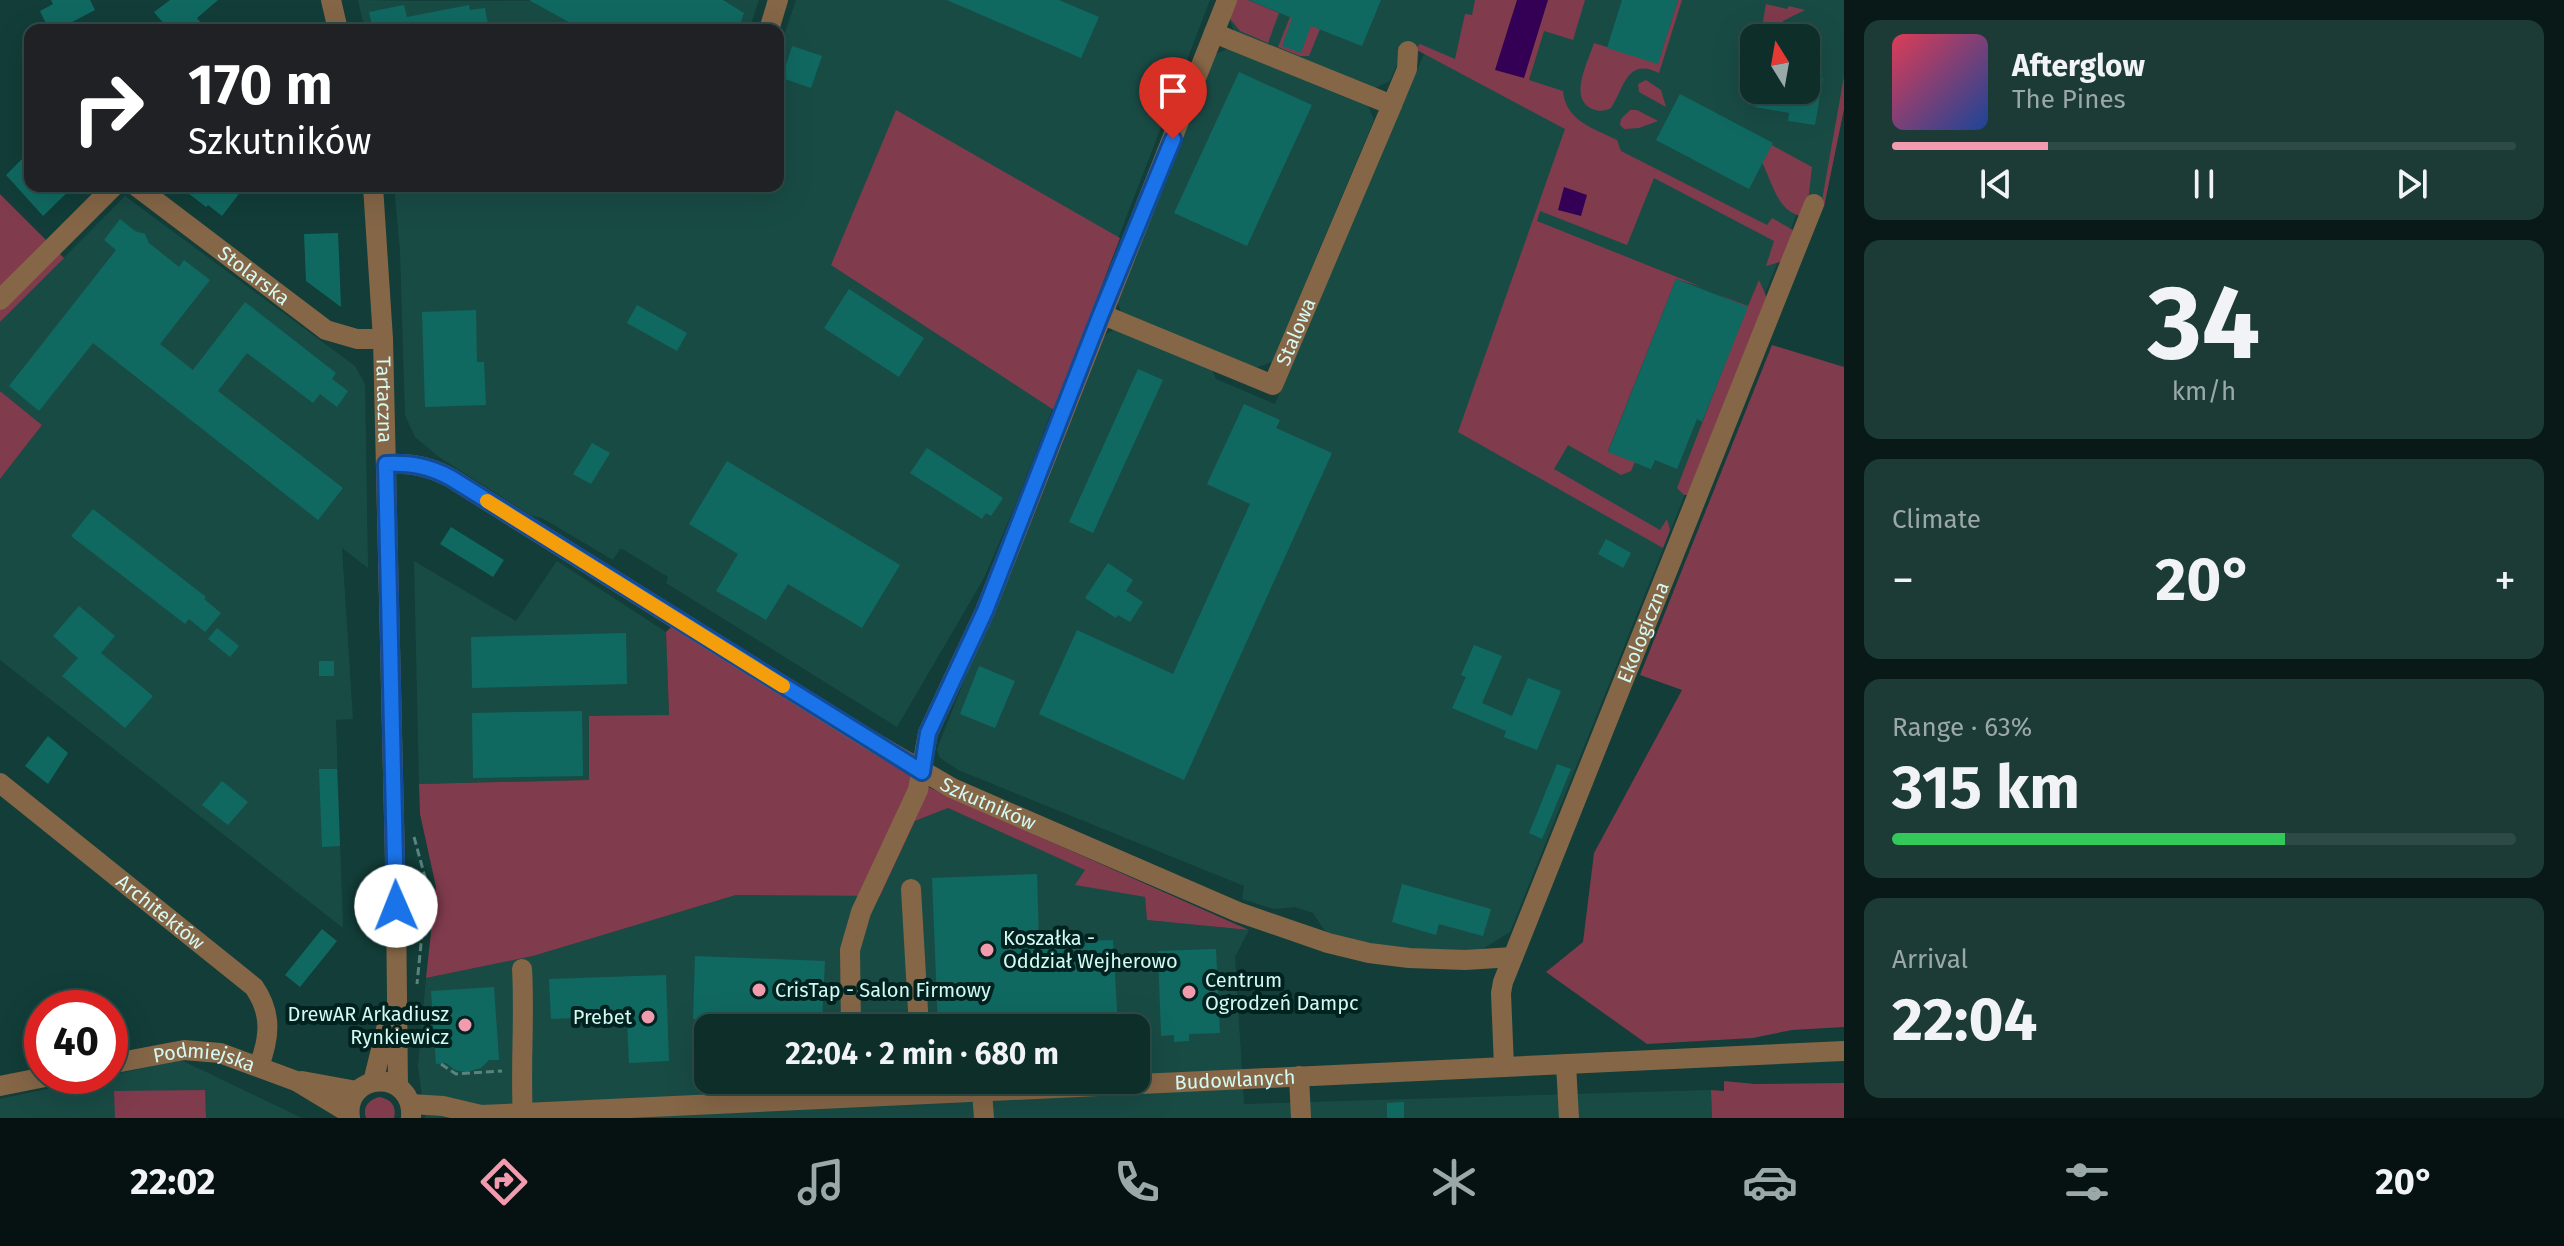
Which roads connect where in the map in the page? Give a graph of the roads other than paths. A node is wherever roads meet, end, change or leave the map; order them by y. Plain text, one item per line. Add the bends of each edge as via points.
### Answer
1 (778, 0) edge
2 (1227, 0) edge
3 (771, 24) edge
4 (1214, 33) junction
5 (1408, 51) dead end
6 (1392, 105) junction
7 (108, 192) edge
8 (144, 192) edge
9 (373, 192) edge
10 (1814, 204) dead end
11 (0, 300) edge
12 (1101, 314) junction
13 (383, 339) junction
14 (386, 464) junction
15 (922, 772) junction
16 (0, 783) edge
17 (911, 889) dead end
18 (1513, 957) junction
19 (522, 969) dead end
20 (395, 998) junction
21 (851, 1014) edge
22 (918, 1014) edge
23 (1844, 1051) edge
24 (128, 1060) edge
25 (1566, 1064) junction
26 (259, 1066) junction
27 (1504, 1067) junction
28 (1299, 1076) junction
29 (24, 1081) edge
30 (296, 1081) junction
31 (1150, 1084) edge
32 (0, 1086) edge
33 (365, 1086) junction
34 (398, 1086) junction
35 (823, 1094) edge
36 (982, 1094) edge
37 (411, 1111) edge
38 (719, 1111) edge
39 (350, 1115) edge
40 (472, 1116) edge
41 (523, 1116) edge
42 (984, 1118) edge
43 (1301, 1118) edge
44 (1569, 1118) edge

1 - 3 street
2 - 4 street
4 - 6 street
4 - 12 street
5 - 6 street, Stalowa via 1407,69
6 - 12 street, Stalowa via 1273,385
7 - 11 street
8 - 13 street, Stolarska via 326,330 357,339
9 - 13 street, Tartaczna
10 - 18 street, Ekologiczna
12 - 15 street via 985,611 928,733
13 - 14 street, Tartaczna
14 - 15 street, Szkutników via 424,466 451,478
14 - 20 street, Tartaczna
15 - 18 street, Szkutników via 1238,912 1328,943 1409,958
15 - 21 street via 861,912 850,950
16 - 26 street, Architektów via 254,987 269,1023
17 - 22 street
18 - 27 street, Ekologiczna via 1501,993
19 - 41 street
20 - 33 street, Tartaczna
20 - 34 street, Tartaczna
23 - 25 street, Budowlanych
24 - 26 street, Podmiejska via 199,1050
25 - 27 street, Budowlanych
25 - 44 street
26 - 30 street, Podmiejska
27 - 28 street, Budowlanych
28 - 31 street, Budowlanych
28 - 43 street
29 - 32 street
30 - 33 street, Podmiejska
30 - 39 street, Podmiejska
33 - 34 street, Podmiejska via 386,1081
33 - 39 street, Tartaczna via 351,1101
34 - 37 street
35 - 38 street, Budowlanych
36 - 42 street
37 - 40 street, Budowlanych via 443,1106
38 - 41 street, Budowlanych
40 - 41 street, Budowlanych

